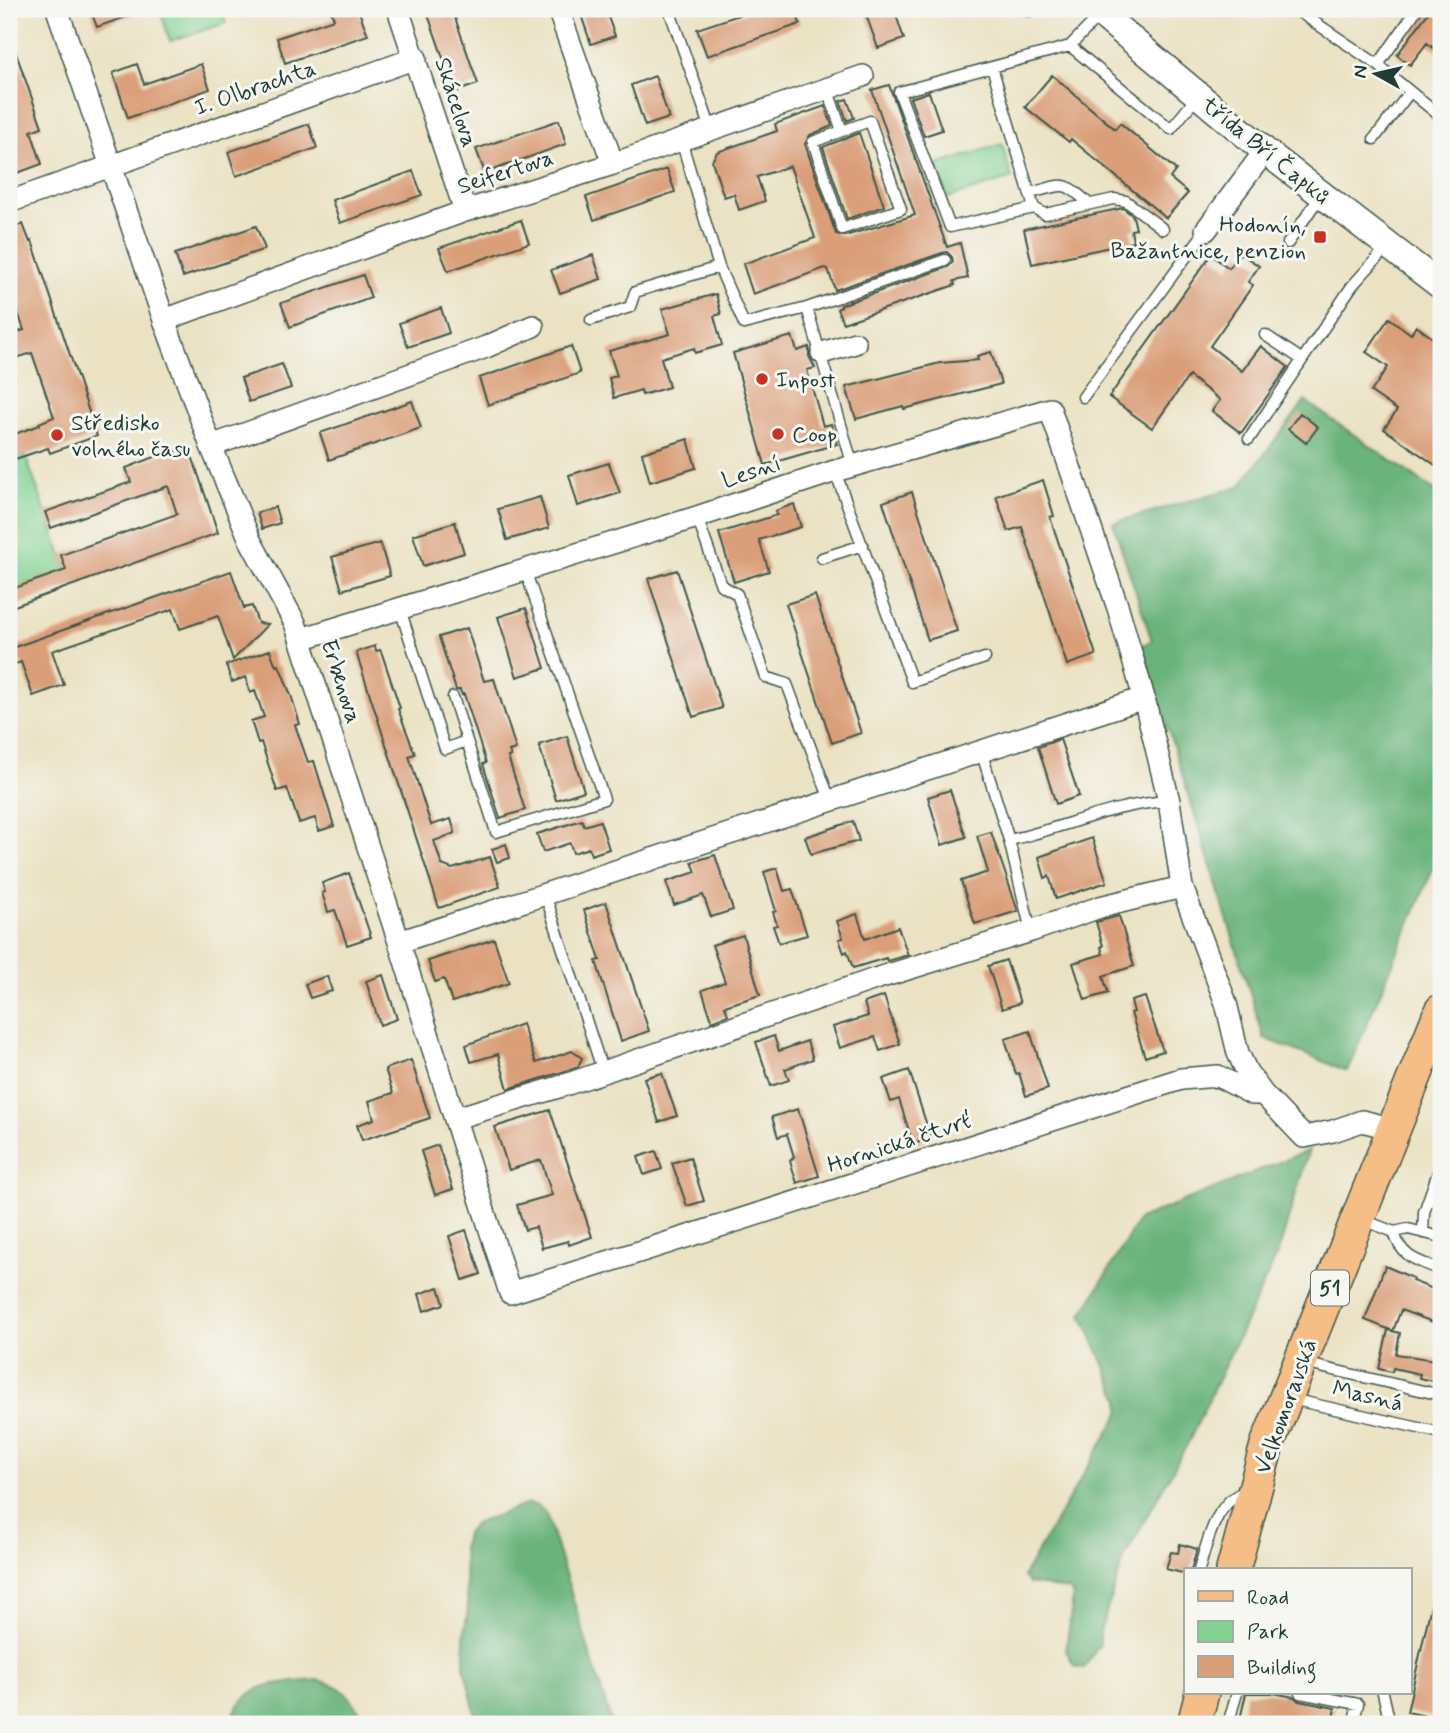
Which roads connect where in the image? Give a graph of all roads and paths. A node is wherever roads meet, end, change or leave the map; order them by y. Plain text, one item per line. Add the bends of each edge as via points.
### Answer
1 (57, 9) edge
2 (398, 9) edge
3 (558, 9) edge
4 (669, 9) edge
5 (1022, 9) edge
6 (1032, 9) edge
7 (1295, 9) edge
8 (1417, 9) edge
9 (1098, 11) edge
10 (1070, 46) junction
11 (416, 58) junction
12 (1378, 65) junction
13 (992, 68) junction
14 (863, 76) dead end
15 (827, 88) junction
16 (1410, 92) junction
17 (1198, 96) junction
18 (1441, 117) edge
19 (711, 129) junction
20 (842, 131) junction
21 (681, 139) junction
22 (1374, 139) dead end
23 (1265, 150) junction
24 (613, 164) junction
25 (111, 166) junction
26 (1030, 192) junction
27 (1321, 195) junction
28 (9, 202) edge
29 (1089, 204) junction
30 (1034, 208) junction
31 (465, 211) junction
32 (1163, 229) dead end
33 (1206, 230) joint
34 (1288, 243) dead end
35 (1388, 246) junction
36 (945, 260) dead end
37 (719, 267) junction
38 (1441, 286) edge
39 (807, 308) junction
40 (164, 320) junction
41 (591, 320) dead end
42 (533, 326) dead end
43 (1265, 335) dead end
44 (855, 343) dead end
45 (822, 354) junction
46 (1301, 359) junction
47 (1083, 397) dead end
48 (1249, 439) dead end
49 (211, 446) junction
50 (844, 469) junction
51 (697, 517) junction
52 (863, 545) junction
53 (822, 558) dead end
54 (525, 570) junction
55 (400, 609) junction
56 (301, 639) junction
57 (985, 657) dead end
58 (453, 698) dead end
59 (1144, 698) junction
60 (466, 741) junction
61 (982, 751) junction
62 (830, 800) junction
63 (1169, 801) junction
64 (1009, 840) junction
65 (1182, 887) junction
66 (545, 894) junction
67 (1031, 931) junction
68 (399, 942) junction
69 (1441, 1011) edge
70 (1238, 1053) junction
71 (603, 1072) junction
72 (1218, 1076) junction
73 (1263, 1094) junction
74 (456, 1118) junction
75 (1394, 1129) junction
76 (1441, 1164) edge
77 (1358, 1218) junction
78 (1394, 1232) junction
79 (1423, 1233) junction
80 (1441, 1237) edge
81 (1441, 1270) edge
82 (1300, 1362) junction
83 (1441, 1395) edge
84 (1285, 1398) junction
85 (1441, 1433) edge
86 (1254, 1489) junction
87 (1200, 1568) edge
88 (1234, 1568) edge
89 (1202, 1694) edge
90 (1237, 1694) edge
91 (1305, 1694) edge
92 (1383, 1694) edge
93 (1194, 1724) edge
94 (1228, 1724) edge
95 (1353, 1724) edge
96 (1390, 1724) edge

1 - 25 street, Erbenova
2 - 11 street, Skácelova
3 - 24 street
4 - 19 lane
5 - 6 lane
7 - 12 lane
8 - 12 lane
9 - 10 lane
9 - 17 street, třída Bří Čapků
10 - 13 lane
10 - 17 lane via 1171,129
11 - 25 street, I. Olbrachta
11 - 31 street, Skácelova
12 - 16 lane
13 - 26 lane
13 - 30 lane via 899,92 950,227
14 - 15 street, Seifertova
15 - 19 street, Seifertova
15 - 20 lane
16 - 18 lane
16 - 22 lane
17 - 23 street, třída Bří Čapků
19 - 21 street, Seifertova
20 - 20 lane via 813,142 842,229 901,209 870,121
21 - 24 street, Seifertova
21 - 37 lane
23 - 27 street, třída Bří Čapků
23 - 33 street, třída Bří Čapků
24 - 31 street, Seifertova
25 - 28 street, I. Olbrachta
25 - 40 street, Erbenova
26 - 29 lane via 1064,185
26 - 30 lane
27 - 34 lane
27 - 35 street, třída Bří Čapků
29 - 30 lane via 1045,214
29 - 32 lane via 1126,201
31 - 40 street, Seifertova
33 - 47 lane, třída Bří Čapků
35 - 38 street, třída Bří Čapků
35 - 46 lane via 1352,286
36 - 39 lane
37 - 39 lane via 744,324
37 - 41 lane via 635,292 630,307
39 - 45 lane
40 - 49 street, Erbenova
42 - 49 street
43 - 46 lane
44 - 45 street
45 - 50 lane
46 - 48 lane
49 - 56 street, Erbenova via 250,540
50 - 51 street, Lesní
50 - 52 lane
50 - 59 street, Lesní via 1050,409
51 - 54 street, Lesní
51 - 62 lane via 720,585 737,594 766,677 787,684
52 - 53 lane
52 - 57 lane via 912,682
54 - 55 street, Lesní
54 - 60 lane via 604,799 496,832
55 - 56 street, Lesní
55 - 60 lane via 445,749
56 - 68 street, Erbenova
58 - 60 lane
59 - 61 street
59 - 63 street
61 - 62 street
61 - 64 lane
62 - 66 street
63 - 64 lane via 1126,805
63 - 65 street
64 - 67 lane
65 - 67 street via 1100,907
65 - 70 street via 1226,1003
66 - 68 street
66 - 71 lane
67 - 71 street
68 - 74 street, Hornická čtvrť
69 - 75 main road, Velkomoravská / 51
70 - 72 street
70 - 73 street
71 - 74 street
72 - 73 street via 1252,1094
72 - 74 street, Hornická čtvrť via 1181,1079 510,1293
73 - 75 street via 1304,1138 1362,1121
75 - 77 main road, Velkomoravská / 51
76 - 79 lane via 1424,1212
77 - 78 lane
77 - 82 main road, Velkomoravská / 51
78 - 79 lane
78 - 81 lane via 1409,1258
79 - 80 lane
82 - 83 lane
82 - 84 main road, Velkomoravská / 51
84 - 85 lane, Masná
84 - 86 main road, Velkomoravská / 51
86 - 87 lane via 1229,1500
86 - 88 main road, Velkomoravská / 51
89 - 93 main road
90 - 94 lane
91 - 95 lane via 1358,1704
92 - 96 lane

